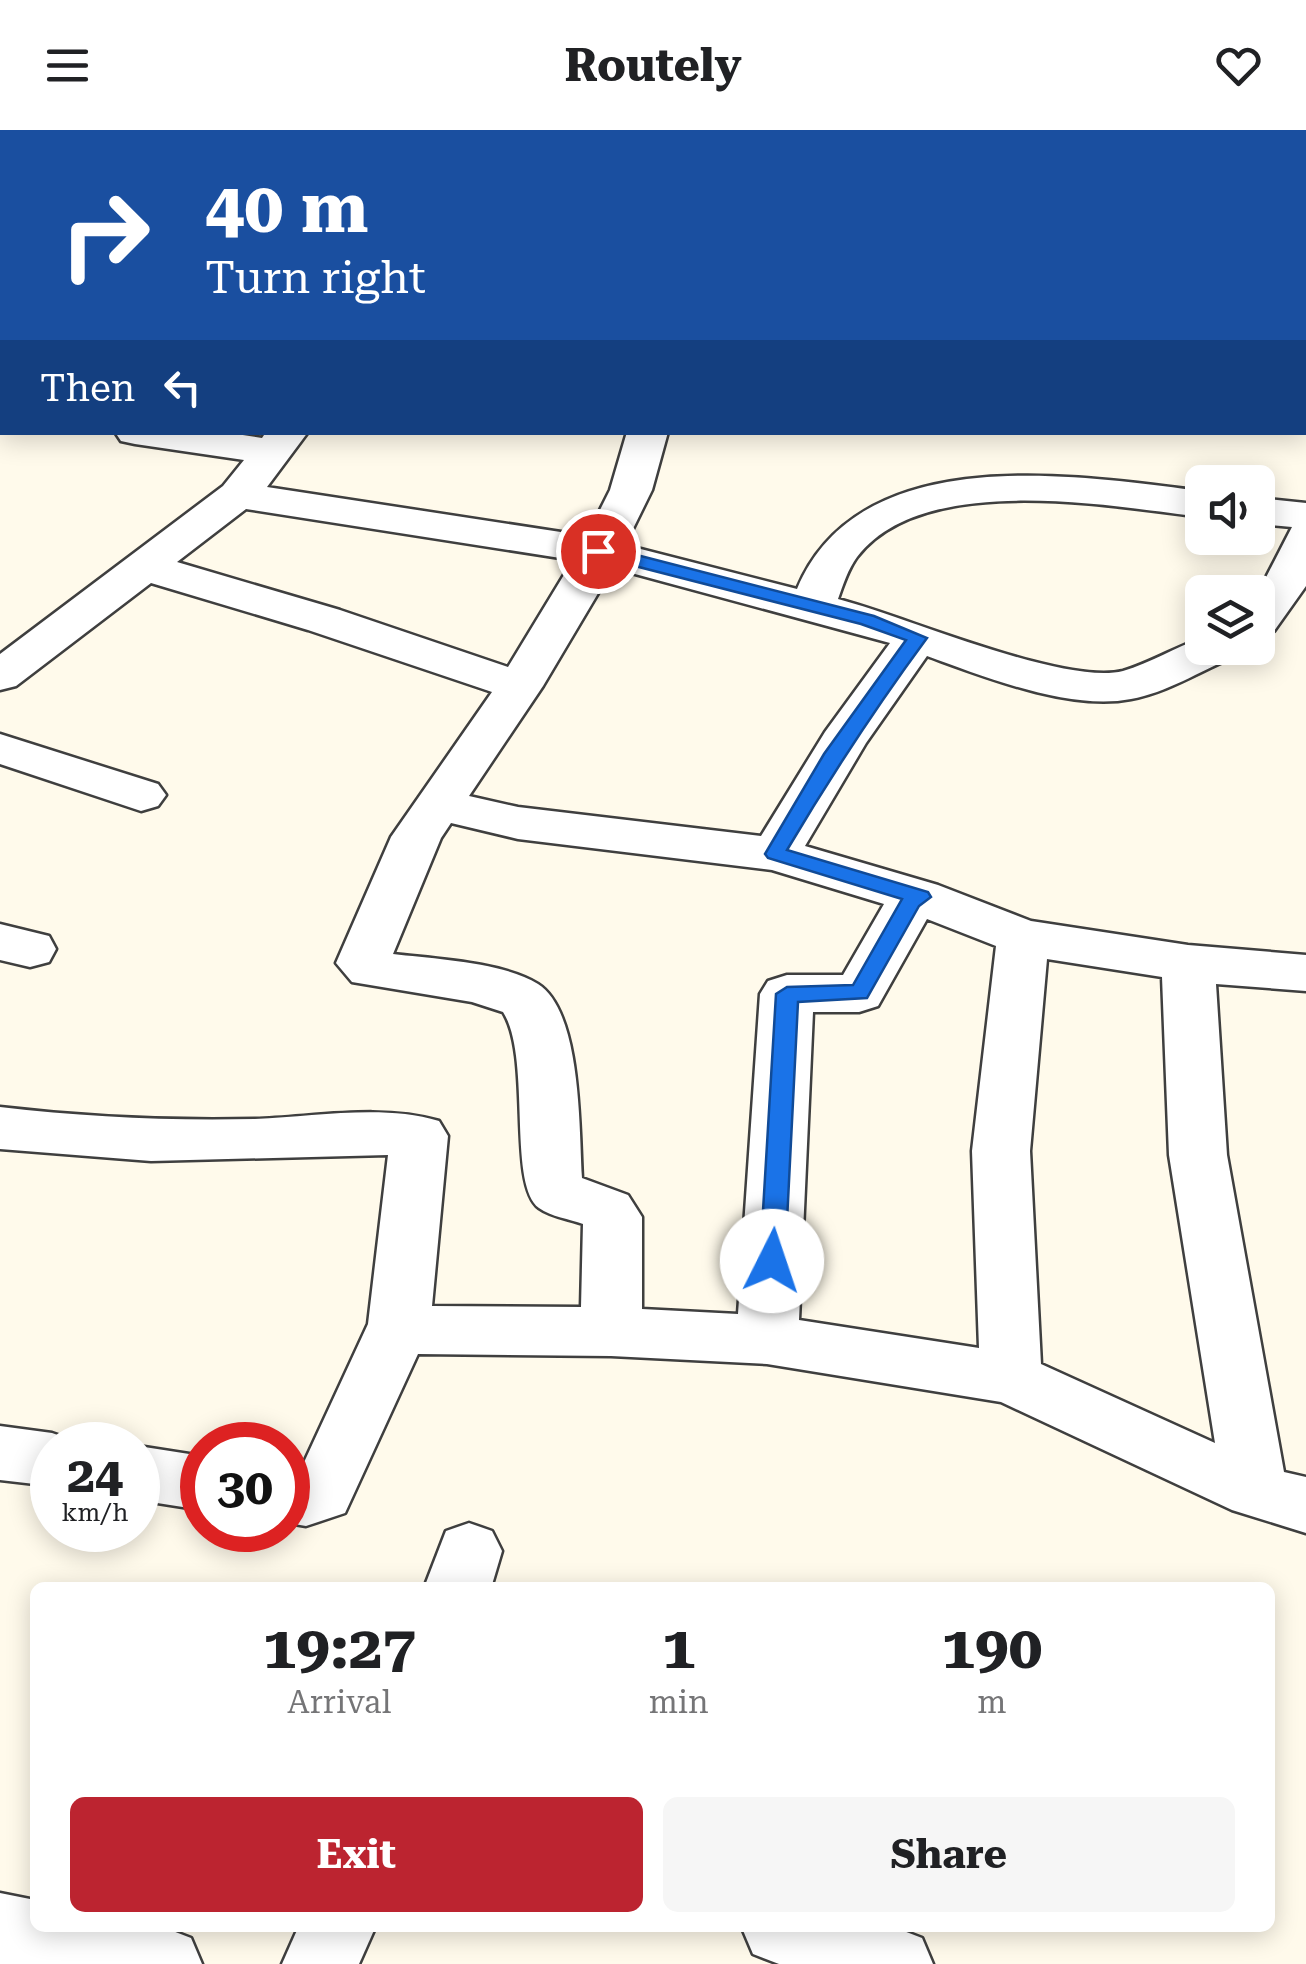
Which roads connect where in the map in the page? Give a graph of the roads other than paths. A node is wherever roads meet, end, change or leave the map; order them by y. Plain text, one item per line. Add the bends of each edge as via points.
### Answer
1 (178, 435) edge
2 (648, 435) edge
3 (280, 442) edge
4 (238, 496) junction
5 (1185, 503) edge
6 (1275, 512) edge
7 (1306, 516) edge
8 (1306, 537) edge
9 (598, 551) junction
10 (145, 567) junction
11 (1275, 601) edge
12 (813, 606) junction
13 (918, 638) junction
14 (1185, 662) edge
15 (0, 676) edge
16 (520, 686) junction
17 (1, 748) edge
18 (140, 795) dead end
19 (436, 804) junction
20 (775, 854) junction
21 (920, 897) junction
22 (1023, 937) junction
23 (1188, 963) junction
24 (1306, 974) edge
25 (0, 1128) edge
26 (611, 1332) junction
27 (398, 1335) junction
28 (767, 1340) junction
29 (1011, 1378) junction
30 (0, 1452) edge
31 (30, 1457) edge
32 (310, 1498) edge
33 (1280, 1498) edge
34 (0, 1929) edge
35 (335, 1932) edge
36 (793, 1932) edge
37 (164, 1964) edge
38 (320, 1964) edge
39 (895, 1964) edge

1 - 3 street
2 - 9 street via 646,459
3 - 4 street
4 - 9 street
4 - 10 street
5 - 12 street via 1050,492 944,494 895,510 851,538 830,564
6 - 7 street
8 - 11 street
9 - 12 street
9 - 16 street
10 - 15 street
10 - 16 street
12 - 13 street
13 - 14 street via 1070,684 1127,686
13 - 20 street via 834,754
16 - 19 street
17 - 18 street
19 - 20 street via 518,822
19 - 26 street via 363,962 371,969 504,992 532,1008 542,1042 553,1186 613,1217
20 - 21 street
21 - 22 street
21 - 28 street via 860,993 787,994
22 - 23 street
22 - 29 street via 1001,1151
23 - 24 street
23 - 33 street via 1198,1155
25 - 27 street via 176,1142 419,1136
26 - 27 street
26 - 28 street
27 - 32 street via 327,1488
28 - 29 street
29 - 33 street
30 - 31 street
34 - 37 street
35 - 38 street
36 - 39 street

